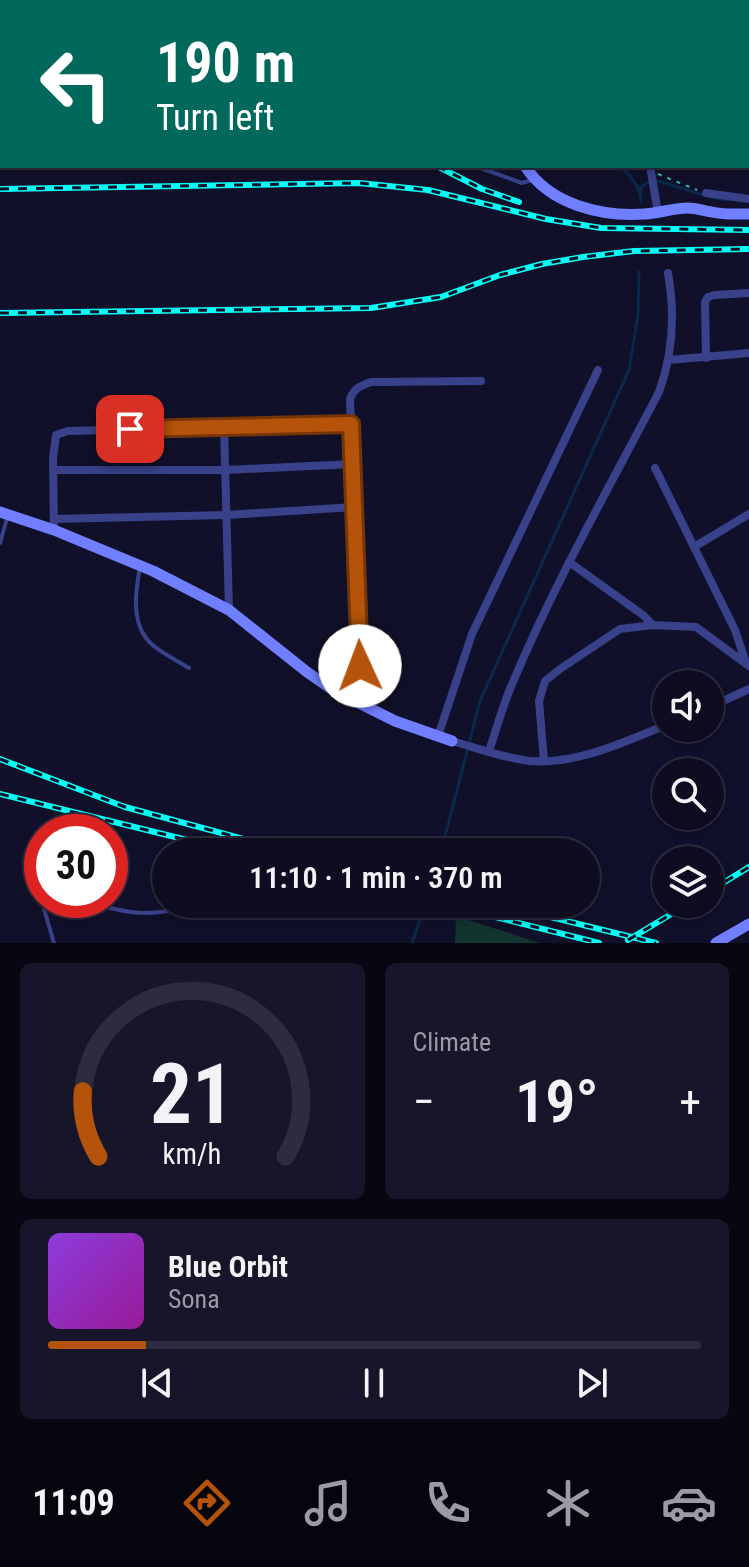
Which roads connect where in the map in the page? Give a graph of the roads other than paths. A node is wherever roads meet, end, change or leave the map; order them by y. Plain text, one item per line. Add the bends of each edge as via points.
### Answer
1 (481, 168) edge
2 (526, 168) edge
3 (652, 175) edge
4 (534, 179) junction
5 (706, 193) road end
6 (749, 199) edge
7 (652, 214) junction
8 (749, 214) edge
9 (668, 273) dead end
10 (749, 293) edge
11 (749, 353) edge
12 (706, 358) junction
13 (669, 360) junction
14 (598, 370) dead end
15 (481, 381) dead end
16 (351, 424) junction
17 (224, 427) junction
18 (353, 464) junction
19 (655, 468) dead end
20 (53, 470) junction
21 (225, 470) junction
22 (354, 507) junction
23 (4, 513) edge
24 (749, 514) edge
25 (226, 515) junction
26 (54, 524) junction
27 (0, 543) edge
28 (694, 547) junction
29 (569, 562) junction
30 (140, 565) junction
31 (229, 610) junction
32 (653, 625) junction
33 (748, 665) edge
34 (189, 668) dead end
35 (749, 689) edge
36 (724, 701) edge
37 (358, 703) junction
38 (652, 730) edge
39 (438, 736) junction
40 (452, 741) joint
41 (485, 750) junction
42 (544, 761) junction
43 (128, 913) edge
44 (152, 914) edge
45 (47, 918) edge
46 (749, 924) edge
47 (54, 943) edge
48 (716, 943) edge

1 - 4 lane via 522,183
2 - 4 street
3 - 7 street
4 - 7 street via 572,203 603,212
5 - 6 street
7 - 8 street via 687,208
9 - 13 street
10 - 12 street via 708,297
11 - 12 street
12 - 13 street
13 - 29 street via 659,392
14 - 39 street via 472,634
15 - 16 street via 361,385 350,399
16 - 17 street
16 - 18 street
17 - 20 street via 68,431 56,435
17 - 21 street
18 - 21 street
18 - 22 street
19 - 28 street
20 - 21 street
20 - 26 street
21 - 25 street
22 - 25 street
22 - 37 street
23 - 26 street
23 - 27 lane
24 - 28 street
25 - 26 street
25 - 31 street
26 - 30 street
28 - 33 street
29 - 32 street
29 - 41 street
30 - 31 street
30 - 34 lane via 136,604 141,628 156,647
31 - 37 street via 307,672
32 - 33 street via 696,627
32 - 42 street via 620,629 545,681 539,701
35 - 36 street
37 - 39 street
38 - 42 street via 580,755
39 - 40 street
40 - 41 street
41 - 42 street
43 - 44 lane
45 - 47 lane
46 - 48 street

